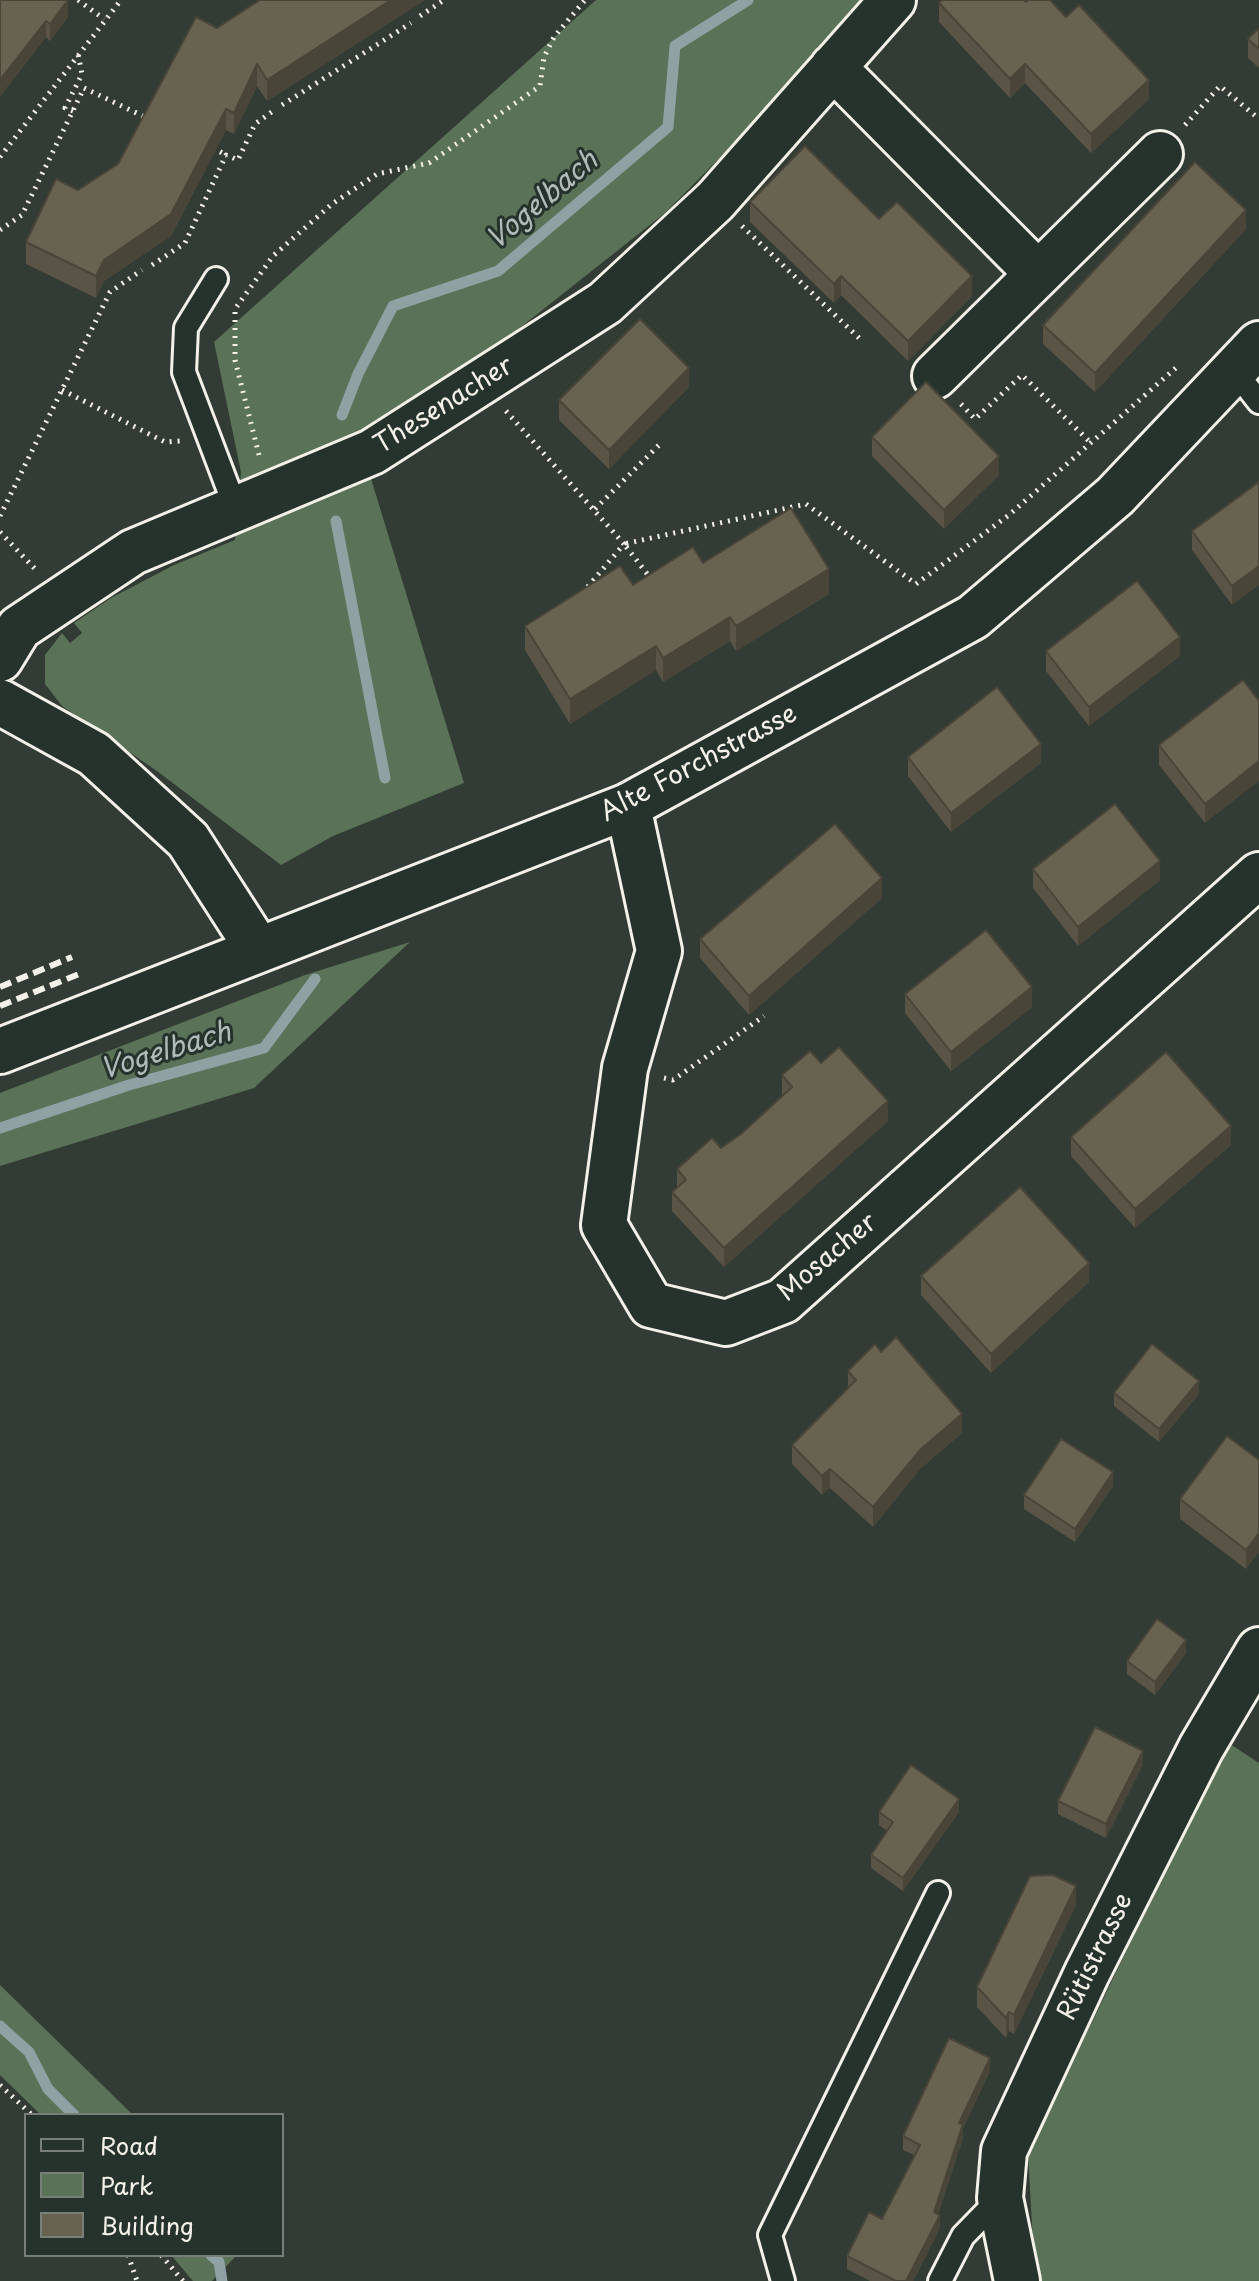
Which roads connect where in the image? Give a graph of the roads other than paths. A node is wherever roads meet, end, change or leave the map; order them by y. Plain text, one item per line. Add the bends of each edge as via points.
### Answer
1 (893, 0) edge
2 (833, 67) junction
3 (1160, 154) road end
4 (1038, 274) junction
5 (216, 279) dead end
6 (1251, 372) edge
7 (935, 376) dead end
8 (236, 509) junction
9 (0, 659) edge
10 (0, 702) edge
11 (628, 806) junction
12 (1259, 875) edge
13 (258, 949) junction
14 (0, 1051) edge
15 (1259, 1650) edge
16 (938, 1893) dead end
17 (1000, 2198) junction
18 (783, 2281) edge
19 (940, 2281) edge
20 (1017, 2281) edge

1 - 2 street, Thesenacher
2 - 4 street
2 - 8 street, Thesenacher via 715,201 605,303 372,452
3 - 4 street
4 - 7 street
5 - 8 lane via 186,328 184,372
6 - 11 street, Alte Forchstrasse via 973,617
8 - 9 street, Thesenacher via 133,552 19,628
10 - 13 street via 94,754 188,840
11 - 12 street, Mosacher via 659,951 625,1068 604,1225 651,1305 726,1323 783,1301
11 - 13 street, Alte Forchstrasse
13 - 14 street, Alte Forchstrasse
15 - 17 street, Rütistrasse via 1201,1748 1068,2014 1004,2151
16 - 18 lane via 770,2235
17 - 19 lane via 963,2236
17 - 20 street, Rütistrasse

